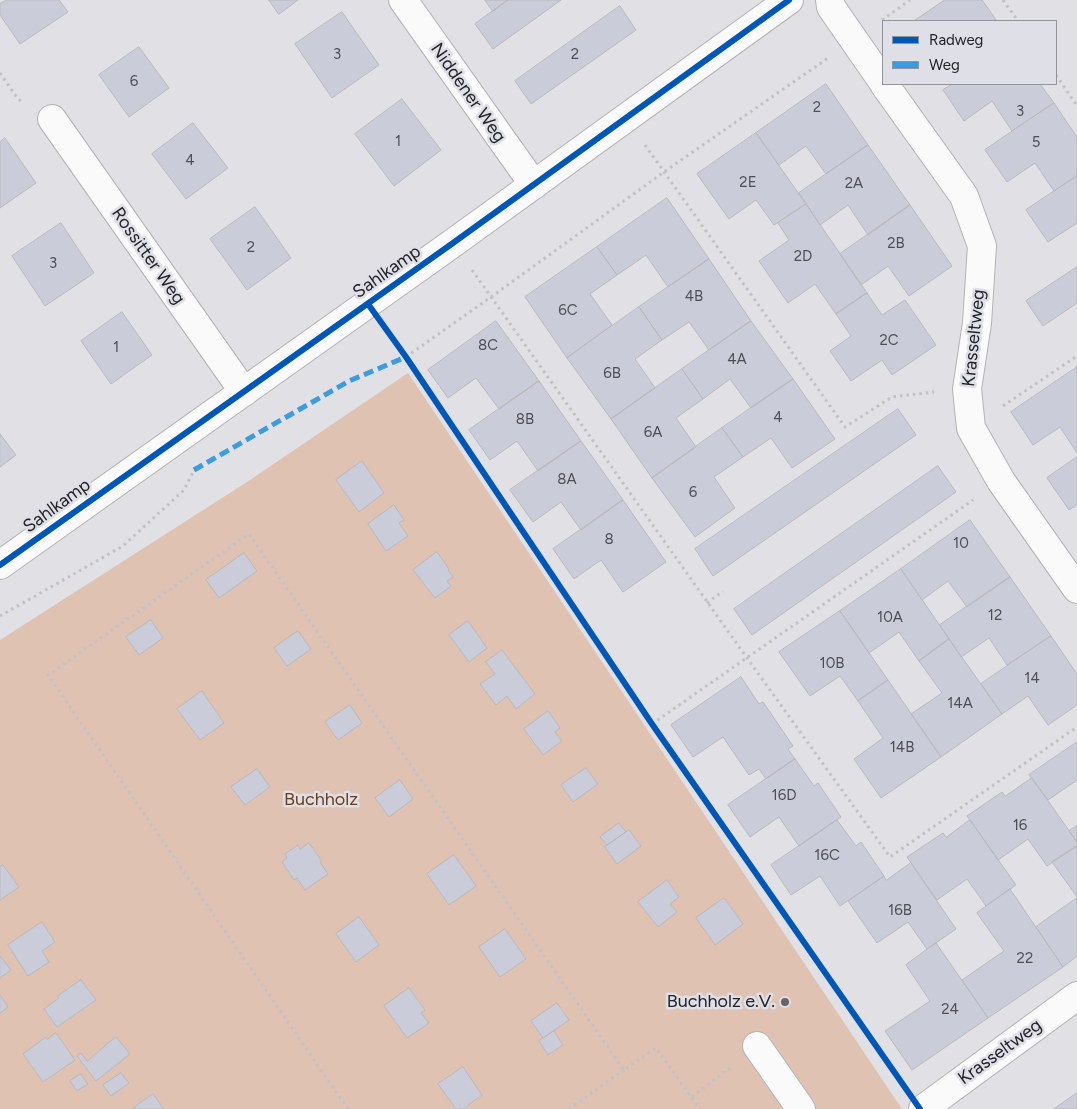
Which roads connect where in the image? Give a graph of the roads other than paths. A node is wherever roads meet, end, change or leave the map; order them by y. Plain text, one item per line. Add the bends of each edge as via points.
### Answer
1 (403, 0) edge
2 (789, 0) edge
3 (830, 0) edge
4 (882, 80) edge
5 (885, 85) edge
6 (52, 119) dead end
7 (534, 185) junction
8 (244, 392) junction
9 (0, 565) edge
10 (1077, 589) edge
11 (1077, 996) edge
12 (757, 1046) road end
13 (801, 1109) edge
14 (923, 1109) edge

1 - 7 street, Niddener Weg
2 - 7 street, Sahlkamp
3 - 4 street, Krasseltweg via 831,7
5 - 10 street, Krasseltweg via 964,196 982,246 977,322 967,389 971,428 1001,480
6 - 8 street, Rossitter Weg
7 - 8 street, Sahlkamp
8 - 9 street, Sahlkamp
11 - 14 street, Krasseltweg
12 - 13 street

